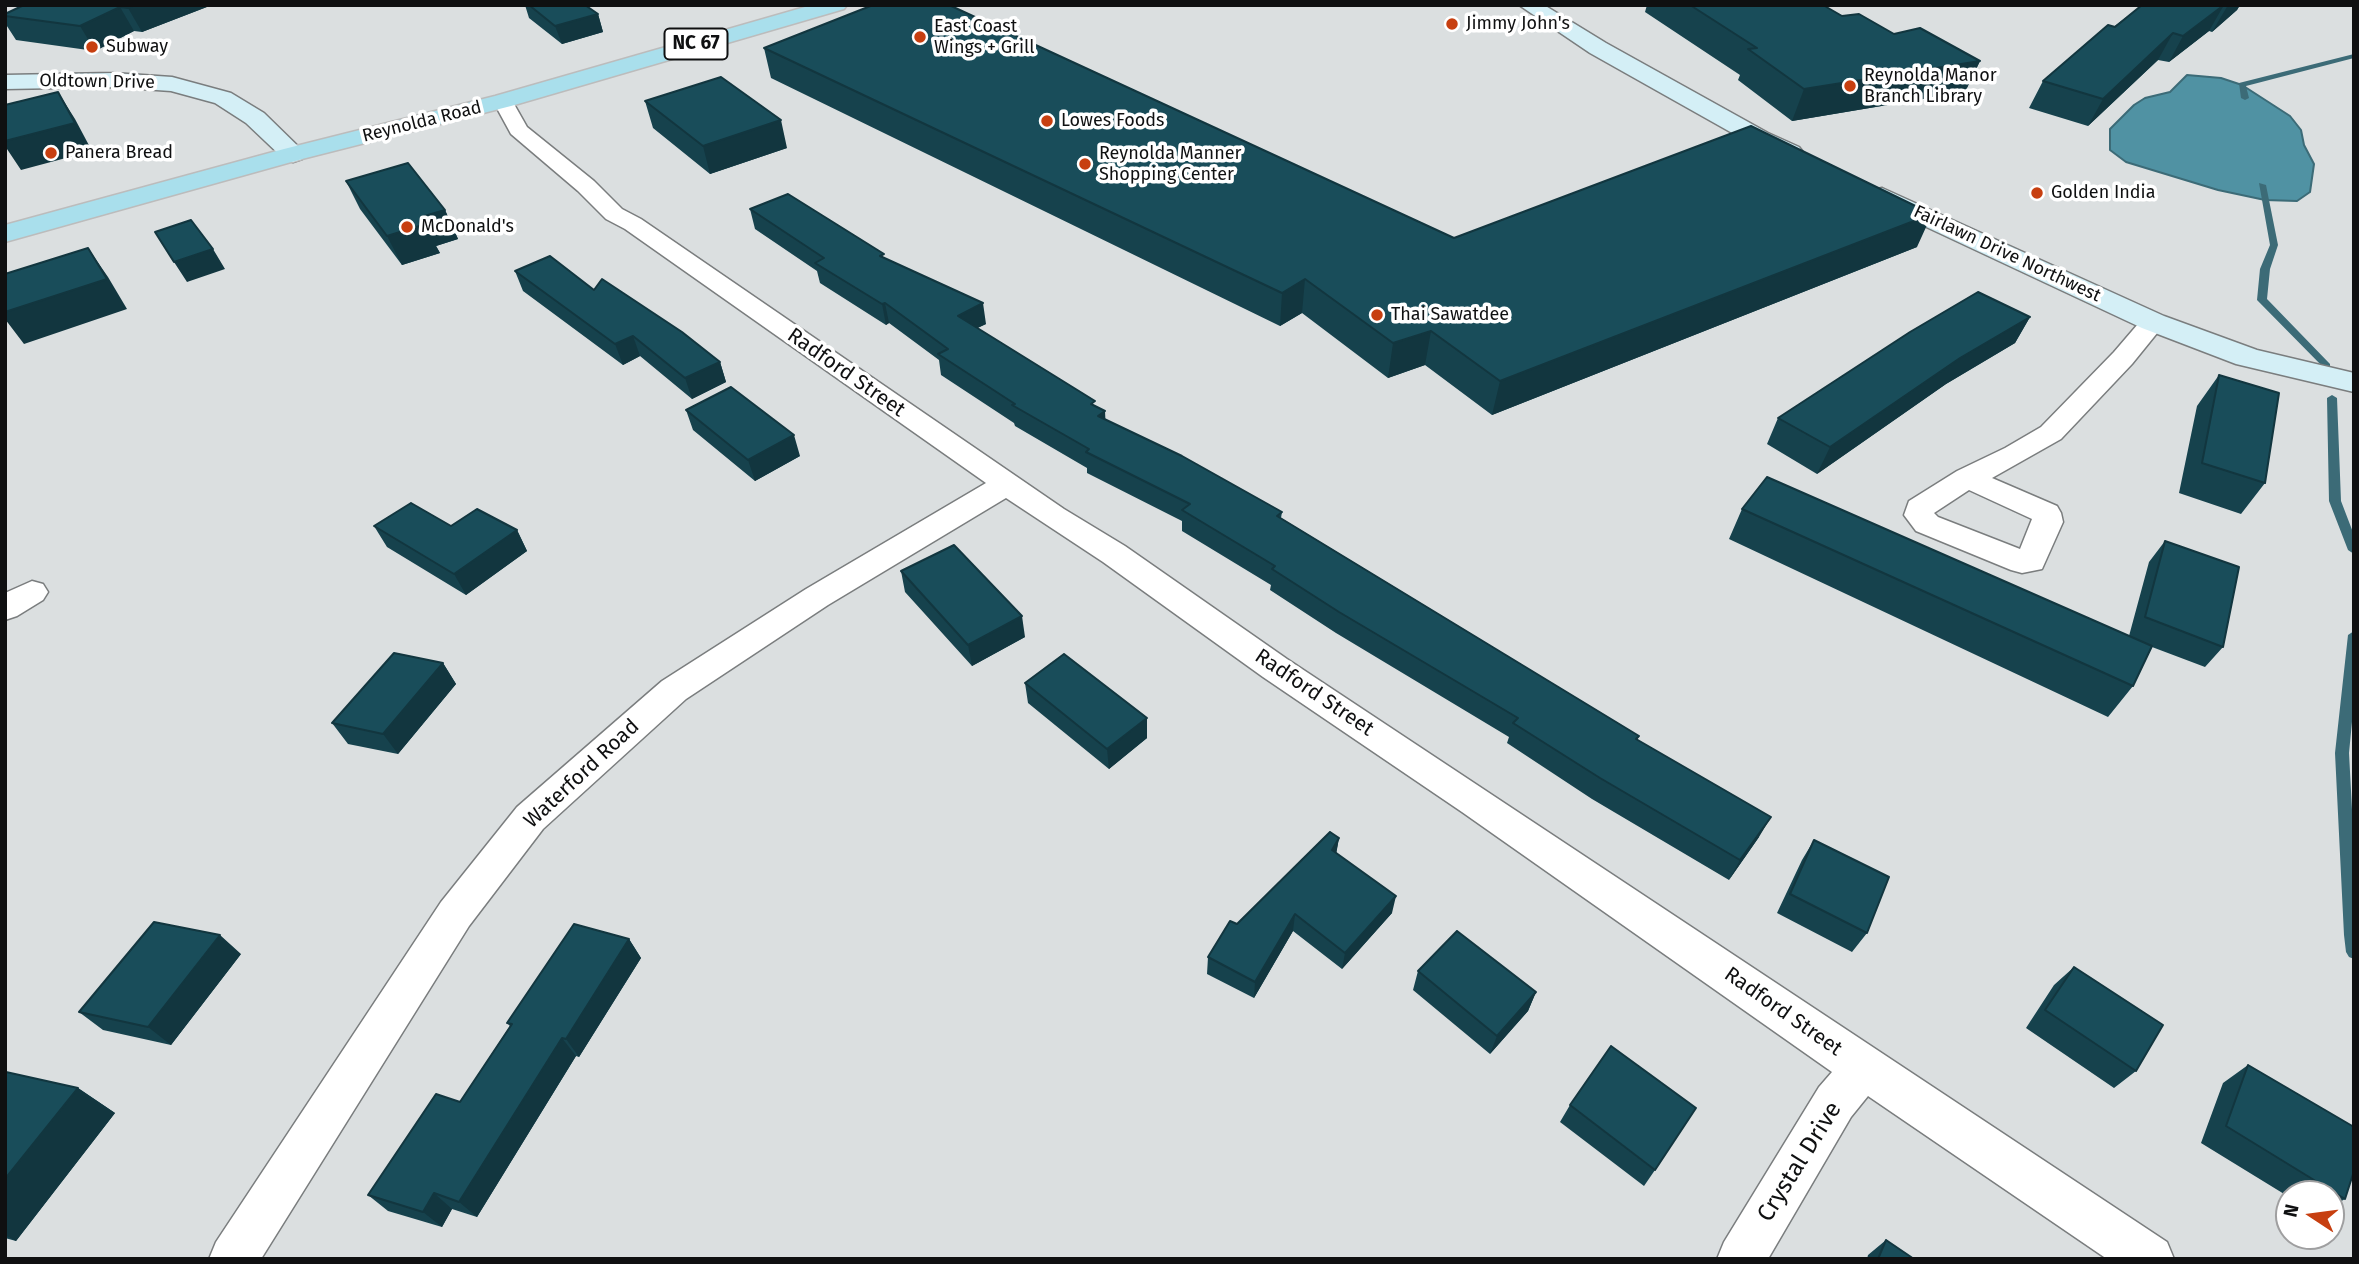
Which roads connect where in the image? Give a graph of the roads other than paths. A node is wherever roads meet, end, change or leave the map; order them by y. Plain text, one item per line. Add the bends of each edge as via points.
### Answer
1 (837, 5) edge
2 (1529, 5) edge
3 (5, 82) edge
4 (503, 101) junction
5 (293, 154) junction
6 (1809, 161) edge
7 (1856, 183) edge
8 (5, 234) edge
9 (2153, 322) junction
10 (2354, 383) edge
11 (1967, 478) dead end
12 (1007, 484) junction
13 (1864, 1068) junction
14 (233, 1259) edge
15 (1741, 1259) edge
16 (2150, 1259) edge

1 - 4 main road, Reynolda Road / NC 67
2 - 6 street via 1759,138
3 - 5 street, Oldtown Drive via 172,84 223,98 255,118
4 - 5 main road, Reynolda Road / NC 67
4 - 12 street, Radford Street via 518,130 614,214
5 - 8 main road, Reynolda Road / NC 67
7 - 9 street, Fairlawn Drive Northwest
9 - 10 street, Fairlawn Drive Northwest via 2247,357
9 - 11 street via 2051,433
12 - 13 street, Radford Street
12 - 14 street, Waterford Road via 817,597 674,690 530,818 455,914
13 - 15 street, Crystal Drive via 1835,1102
13 - 16 street, Radford Street

